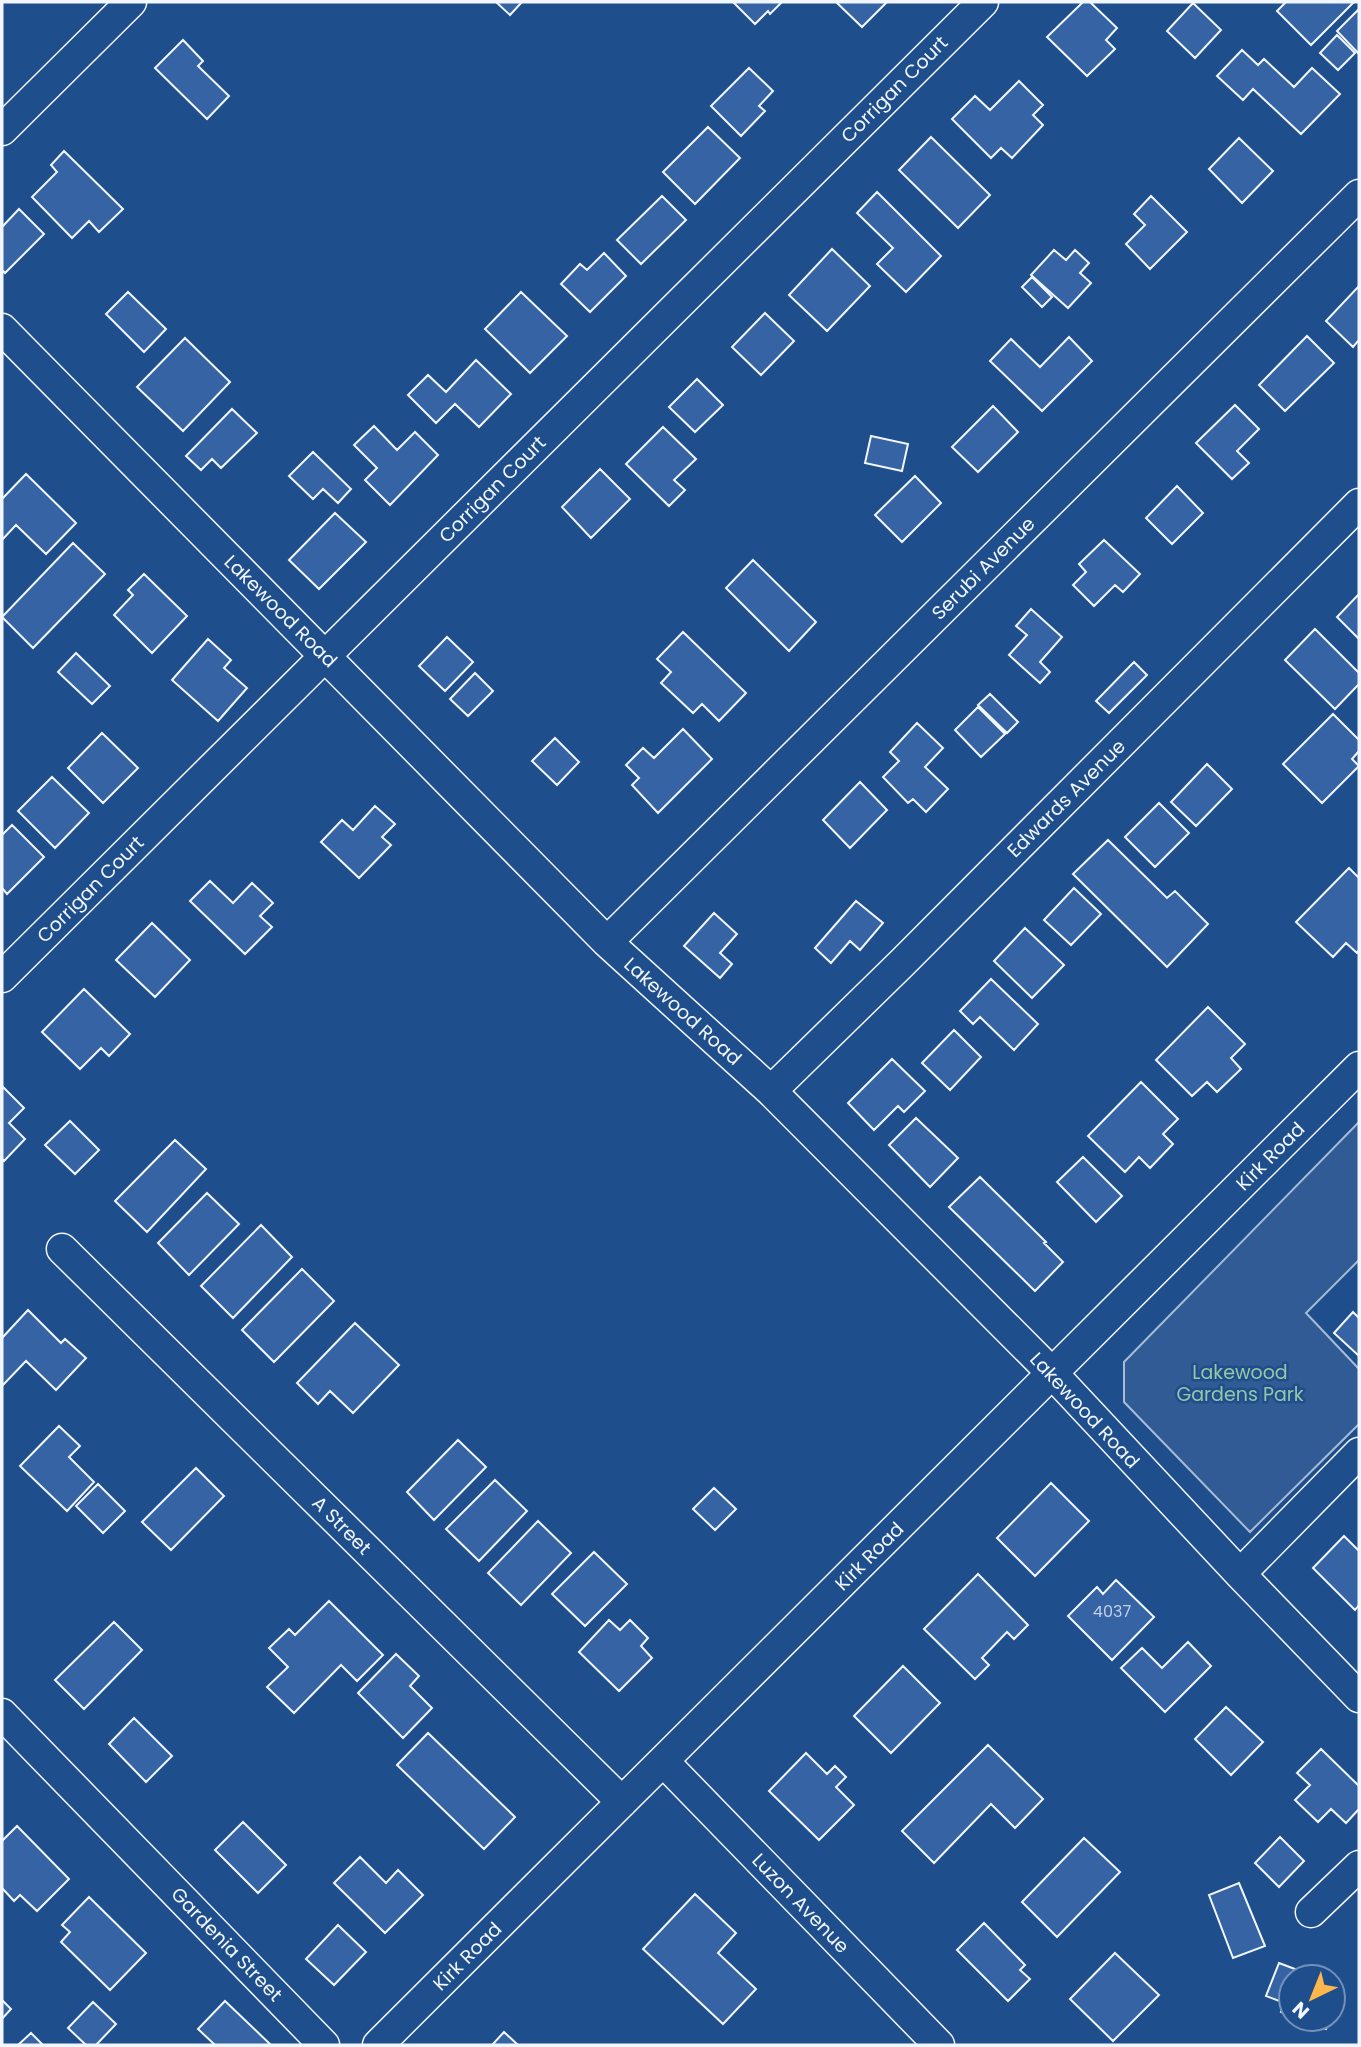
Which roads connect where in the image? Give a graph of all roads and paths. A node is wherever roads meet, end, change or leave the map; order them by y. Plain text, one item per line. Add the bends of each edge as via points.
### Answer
1 (131, 2) edge
2 (983, 2) edge
3 (2, 130) edge
4 (1359, 195) edge
5 (2, 329) edge
6 (1359, 503) edge
7 (324, 655) junction
8 (607, 942) junction
9 (2, 976) edge
10 (1359, 1067) edge
11 (771, 1091) junction
12 (62, 1249) dead end
13 (1052, 1373) junction
14 (1359, 1453) edge
15 (1240, 1574) junction
16 (1359, 1697) edge
17 (2, 1714) edge
18 (663, 1762) junction
19 (622, 1802) junction
20 (1359, 1866) edge
21 (1311, 1912) dead end
22 (324, 2045) edge
23 (378, 2045) edge
24 (939, 2045) edge

1 - 3 street
2 - 7 street, Corrigan Court
4 - 8 street, Serubi Avenue
5 - 7 street, Lakewood Road
6 - 11 street, Edwards Avenue
7 - 8 street, Lakewood Road
7 - 9 street, Corrigan Court
8 - 11 street, Lakewood Road
10 - 13 street, Kirk Road
11 - 13 street, Lakewood Road
12 - 19 street, A Street
13 - 15 street, Lakewood Road
13 - 18 street, Kirk Road
14 - 15 street
15 - 16 street, Lakewood Road
17 - 22 street, Gardenia Street
18 - 19 street, Kirk Road
18 - 24 street, Luzon Avenue
19 - 23 street, Kirk Road
20 - 21 street

